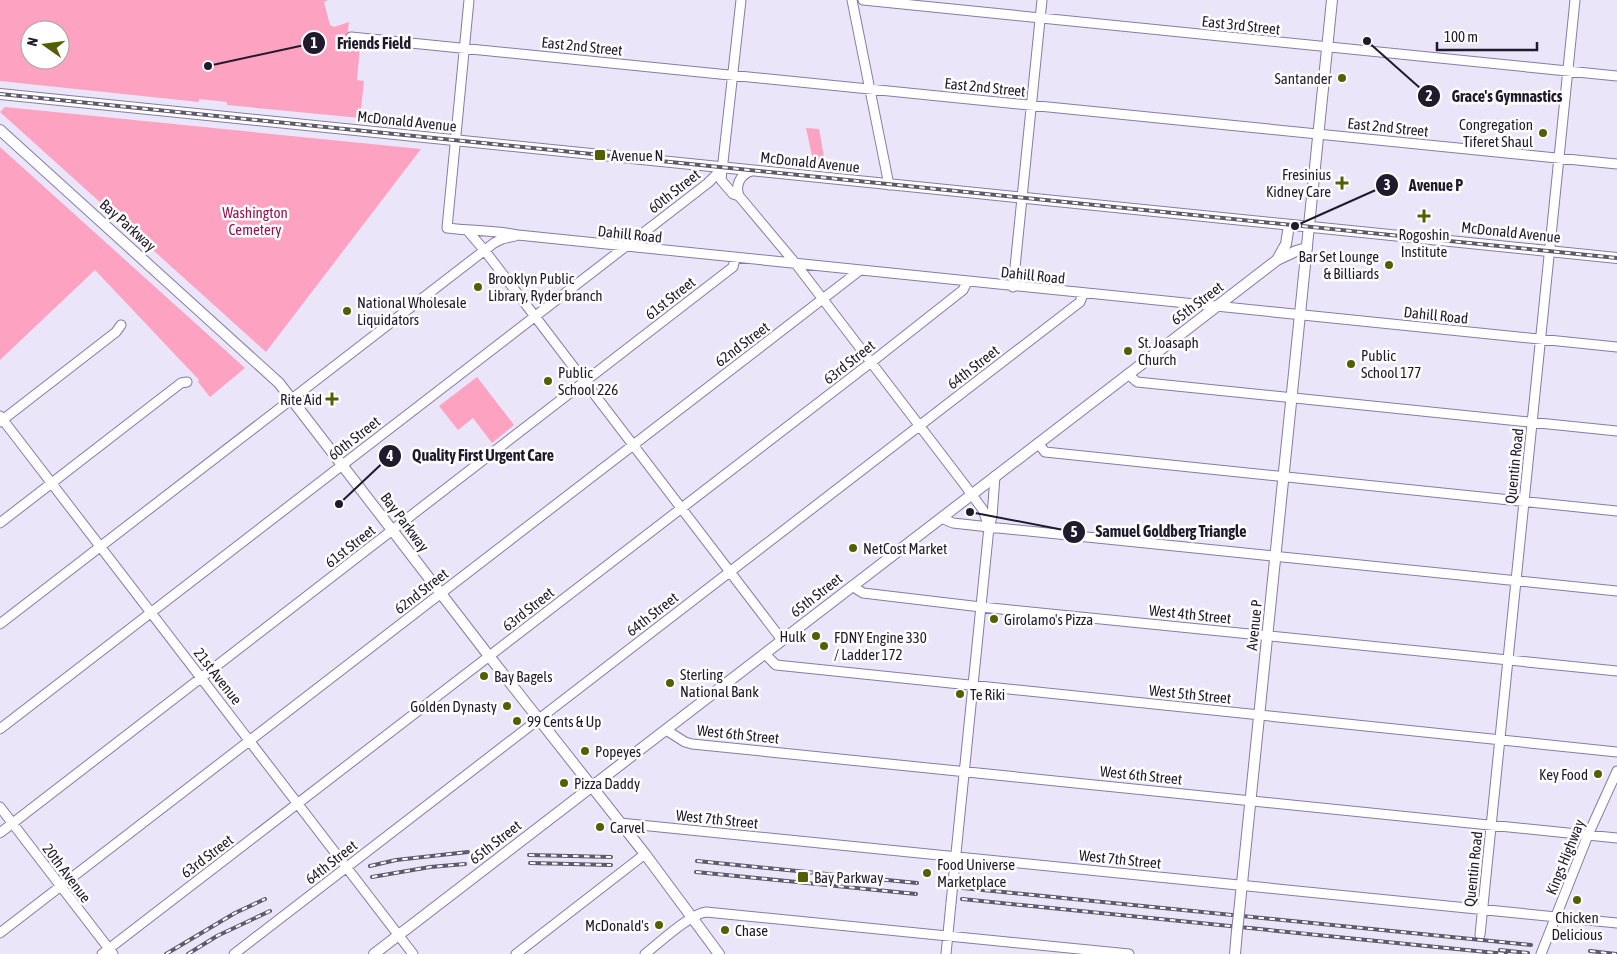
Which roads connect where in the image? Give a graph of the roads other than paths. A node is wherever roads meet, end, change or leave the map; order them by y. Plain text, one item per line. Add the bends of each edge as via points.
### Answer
1 (469, 0) edge
2 (741, 0) edge
3 (852, 0) edge
4 (863, 0) edge
5 (1042, 0) edge
6 (1332, 0) edge
7 (1575, 0) edge
8 (1040, 18) junction
9 (351, 37) dead end
10 (1327, 47) junction
11 (464, 48) junction
12 (1568, 71) junction
13 (734, 75) junction
14 (1617, 76) edge
15 (870, 89) junction
16 (0, 94) edge
17 (1032, 105) junction
18 (0, 130) edge
19 (1318, 134) junction
20 (456, 141) junction
21 (1559, 158) junction
22 (1617, 164) edge
23 (723, 168) junction
24 (751, 171) junction
25 (889, 185) junction
26 (739, 196) junction
27 (1022, 198) junction
28 (1289, 225) junction
29 (1309, 227) junction
30 (467, 230) junction
31 (518, 235) junction
32 (625, 247) junction
33 (1307, 248) junction
34 (485, 251) junction
35 (1550, 251) junction
36 (1617, 258) edge
37 (735, 259) junction
38 (1277, 260) junction
39 (796, 264) junction
40 (859, 271) junction
41 (967, 282) junction
42 (1013, 287) junction
43 (1083, 294) junction
44 (823, 300) junction
45 (1215, 308) junction
46 (1300, 315) junction
47 (534, 317) junction
48 (121, 325) dead end
49 (1541, 339) junction
50 (1617, 348) edge
51 (871, 363) junction
52 (1128, 374) junction
53 (187, 382) dead end
54 (584, 382) junction
55 (1292, 398) junction
56 (292, 399) junction
57 (1, 419) edge
58 (1532, 422) junction
59 (919, 426) junction
60 (1617, 431) edge
61 (1038, 443) junction
62 (633, 446) junction
63 (342, 464) junction
64 (995, 476) junction
65 (1284, 477) junction
66 (52, 483) junction
67 (971, 494) junction
68 (1524, 501) junction
69 (681, 508) junction
70 (1617, 511) edge
71 (941, 518) junction
72 (0, 523) edge
73 (989, 527) junction
74 (392, 530) junction
75 (101, 546) junction
76 (1276, 556) junction
77 (730, 572) junction
78 (1516, 580) junction
79 (852, 586) junction
80 (1617, 591) edge
81 (441, 593) junction
82 (981, 607) junction
83 (151, 612) junction
84 (0, 624) edge
85 (1268, 636) junction
86 (782, 640) junction
87 (765, 654) junction
88 (489, 656) junction
89 (1508, 660) junction
90 (1617, 671) edge
91 (202, 678) junction
92 (973, 686) junction
93 (1260, 714) junction
94 (539, 719) junction
95 (0, 729) edge
96 (666, 730) junction
97 (1500, 739) junction
98 (250, 741) junction
99 (1617, 752) edge
100 (964, 771) junction
101 (1617, 771) edge
102 (591, 787) junction
103 (1251, 800) junction
104 (298, 804) junction
105 (0, 808) edge
106 (620, 823) junction
107 (12, 824) junction
108 (1492, 824) junction
109 (0, 833) edge
110 (1588, 835) junction
111 (1617, 838) edge
112 (645, 854) junction
113 (955, 856) junction
114 (347, 867) junction
115 (1242, 886) junction
116 (60, 887) junction
117 (1483, 910) junction
118 (1556, 917) junction
119 (691, 918) junction
120 (1617, 923) edge
121 (0, 933) edge
122 (399, 935) junction
123 (1480, 935) dead end
124 (948, 936) junction
125 (108, 952) edge
126 (234, 954) edge
127 (374, 954) edge
128 (413, 954) edge
129 (516, 954) edge
130 (645, 954) edge
131 (719, 954) edge
132 (946, 954) edge
133 (1129, 954) edge
134 (1235, 954) edge
135 (1541, 954) edge

1 - 11 street
2 - 13 street
3 - 15 street
4 - 8 street, East 3rd Street
5 - 8 street
6 - 10 main road, Avenue P
7 - 12 street, Quentin Road
8 - 10 street, East 3rd Street
8 - 17 street
9 - 11 street, East 2nd Street
10 - 12 street, East 3rd Street
10 - 19 main road, Avenue P
11 - 13 street, East 2nd Street
11 - 20 street
12 - 14 street, East 3rd Street
12 - 21 street, Quentin Road
13 - 15 street, East 2nd Street
13 - 23 street
15 - 17 street, East 2nd Street
15 - 25 street
16 - 20 main road, McDonald Avenue
17 - 19 street, East 2nd Street
17 - 27 street
18 - 56 main road, Bay Parkway via 276,379
19 - 21 street, East 2nd Street
19 - 29 main road, Avenue P
20 - 23 main road, McDonald Avenue
20 - 30 street, Dahill Road via 447,228
21 - 22 street, East 2nd Street
21 - 35 street, Quentin Road
23 - 24 main road, McDonald Avenue
23 - 26 street via 722,180 733,194
23 - 32 street, 60th Street
24 - 25 main road, McDonald Avenue
24 - 26 street via 739,181
25 - 27 main road, McDonald Avenue
26 - 39 street
27 - 28 main road, McDonald Avenue
27 - 42 street
28 - 29 main road, McDonald Avenue
28 - 38 main road, 65th Street via 1286,244
29 - 33 main road, Avenue P
29 - 35 main road, McDonald Avenue
30 - 31 street, Dahill Road
30 - 34 street
31 - 32 street, Dahill Road
31 - 34 street via 502,239
32 - 37 street, Dahill Road
32 - 47 street, 60th Street
33 - 38 main road, 65th Street
33 - 46 main road, Avenue P
34 - 47 street
34 - 56 street
35 - 36 main road, McDonald Avenue
35 - 49 street, Quentin Road
37 - 39 street, Dahill Road
37 - 54 street, 61st Street via 733,267
38 - 45 main road, 65th Street
39 - 40 street, Dahill Road
39 - 44 street
40 - 41 street, Dahill Road
40 - 44 street, 62nd Street
41 - 42 street, Dahill Road
41 - 51 street, 63rd Street via 963,290
42 - 43 street, Dahill Road
43 - 45 street, Dahill Road
43 - 59 street, 64th Street via 1080,302
44 - 51 street
44 - 62 street, 62nd Street
45 - 46 street, Dahill Road
45 - 52 main road, 65th Street
46 - 49 street, Dahill Road
46 - 55 main road, Avenue P
47 - 54 street
47 - 63 street, 60th Street
48 - 57 street
49 - 50 street, Dahill Road
49 - 58 street, Quentin Road
51 - 59 street
51 - 69 street, 63rd Street
52 - 55 street via 1137,382
52 - 61 main road, 65th Street
53 - 66 street
54 - 62 street
54 - 74 street, 61st Street
55 - 58 street
55 - 65 main road, Avenue P
56 - 63 main road, Bay Parkway
56 - 75 street
57 - 66 street, 21st Avenue
58 - 60 street
58 - 68 street, Quentin Road
59 - 67 street
59 - 77 street, 64th Street
61 - 64 main road, 65th Street
61 - 65 street via 1045,452
62 - 69 street
62 - 81 street, 62nd Street
63 - 74 main road, Bay Parkway
63 - 83 street, 60th Street
64 - 67 main road, 65th Street
64 - 73 street
65 - 68 street
65 - 76 main road, Avenue P
66 - 72 street
66 - 75 street, 21st Avenue
67 - 71 main road, 65th Street
67 - 73 street via 983,510
68 - 70 street
68 - 78 street, Quentin Road
69 - 77 street
69 - 88 street, 63rd Street
71 - 73 street via 953,523
71 - 79 main road, 65th Street
73 - 76 street
73 - 82 street
74 - 81 main road, Bay Parkway
74 - 91 street, 61st Street
75 - 83 street, 21st Avenue
75 - 84 street
76 - 78 street
76 - 85 main road, Avenue P
77 - 86 street
77 - 94 street, 64th Street
78 - 80 street
78 - 89 street, Quentin Road
79 - 82 street, West 4th Street via 863,593
79 - 86 main road, 65th Street
81 - 88 main road, Bay Parkway
81 - 98 street, 62nd Street
82 - 85 street, West 4th Street
82 - 92 street
83 - 91 street, 21st Avenue
83 - 95 street, 60th Street
85 - 89 street, West 4th Street
85 - 93 main road, Avenue P
86 - 87 main road, 65th Street
87 - 92 street, West 5th Street via 776,665
87 - 96 main road, 65th Street
88 - 94 main road, Bay Parkway
88 - 104 street, 63rd Street
89 - 90 street, West 4th Street
89 - 97 street, Quentin Road
91 - 98 street, 21st Avenue
91 - 107 street, 61st Street
92 - 93 street, West 5th Street
92 - 100 street
93 - 97 street, West 5th Street
93 - 103 main road, Avenue P
94 - 102 main road, Bay Parkway
94 - 114 street, 64th Street
96 - 100 street, West 6th Street via 692,744
96 - 102 main road, 65th Street
97 - 99 street, West 5th Street
97 - 108 street, Quentin Road
98 - 104 street, 21st Avenue
98 - 116 street, 62nd Street
100 - 103 street, West 6th Street
100 - 113 street
101 - 110 street, Kings Highway
102 - 106 main road, Bay Parkway
102 - 122 main road, 65th Street
103 - 108 street, West 6th Street
103 - 115 main road, Avenue P
104 - 114 street, 21st Avenue
104 - 125 street, 63rd Street
105 - 107 street, 20th Avenue
106 - 112 main road, Bay Parkway
106 - 113 street, West 7th Street
107 - 109 street, 61st Street
107 - 116 street, 20th Avenue
108 - 110 street, West 6th Street
108 - 117 street, Quentin Road
110 - 111 street, West 6th Street
110 - 118 street, Kings Highway
112 - 119 main road, Bay Parkway
112 - 129 street
113 - 115 street, West 7th Street
113 - 124 street, bridge
114 - 122 street, 21st Avenue
114 - 126 street, 64th Street
115 - 117 street, West 7th Street
115 - 134 main road, Avenue P, bridge
116 - 121 street, 62nd Street
116 - 125 street, 20th Avenue
117 - 118 street, West 7th Street
117 - 123 street, Quentin Road
118 - 120 street, West 7th Street
118 - 135 street, Kings Highway
119 - 124 street via 706,912
119 - 130 street
119 - 131 main road, Bay Parkway
122 - 127 main road, 65th Street
122 - 128 street, 21st Avenue
124 - 132 street
124 - 133 street

